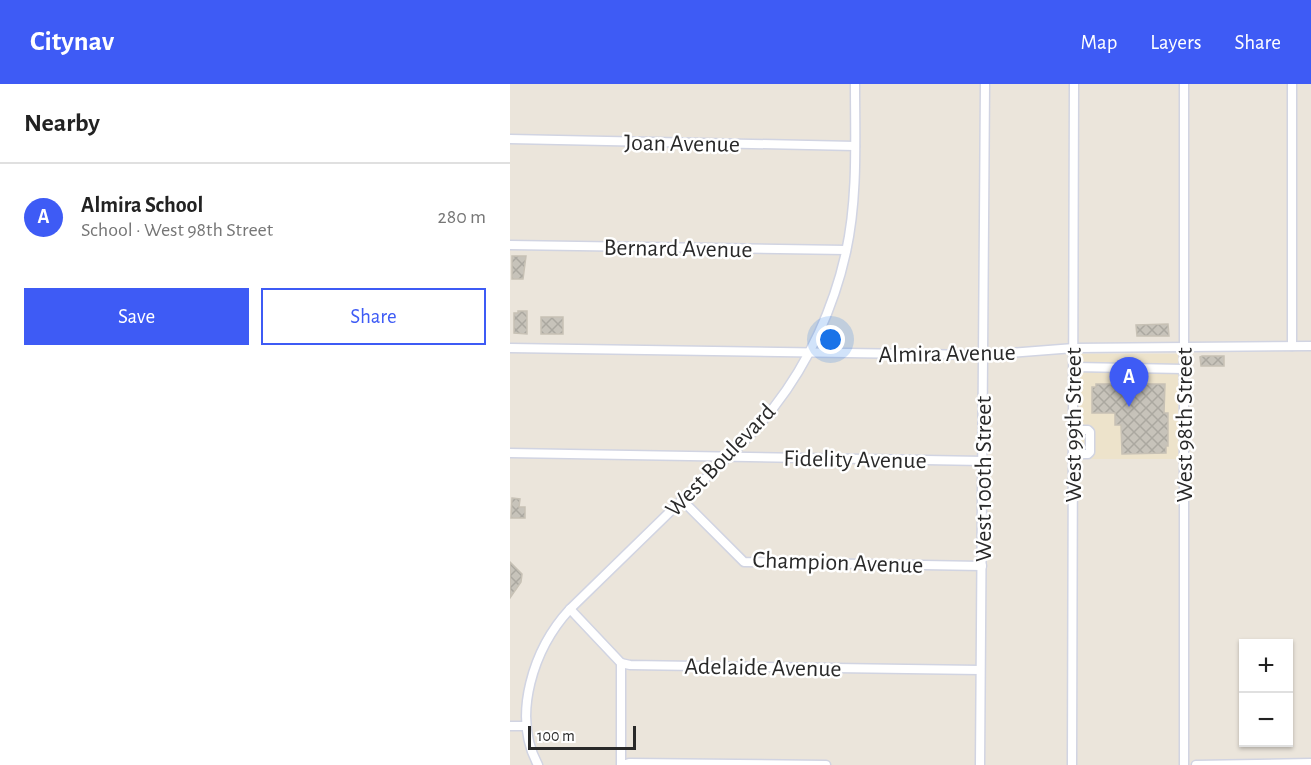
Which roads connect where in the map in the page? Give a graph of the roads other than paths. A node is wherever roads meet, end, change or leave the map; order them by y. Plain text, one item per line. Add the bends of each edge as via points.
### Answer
1 (855, 84) edge
2 (985, 84) edge
3 (1074, 84) edge
4 (1184, 84) edge
5 (1292, 84) edge
6 (510, 139) edge
7 (855, 146) junction
8 (510, 245) edge
9 (846, 250) junction
10 (1184, 346) junction
11 (1292, 346) junction
12 (1311, 346) edge
13 (510, 348) edge
14 (1074, 348) junction
15 (808, 353) junction
16 (983, 355) junction
17 (1074, 367) junction
18 (1184, 369) junction
19 (1074, 430) junction
20 (510, 453) edge
21 (1073, 454) junction
22 (729, 457) junction
23 (984, 461) junction
24 (682, 500) junction
25 (982, 566) junction
26 (570, 609) junction
27 (621, 663) junction
28 (980, 670) junction
29 (510, 726) edge
30 (526, 726) junction
31 (1311, 763) edge
32 (538, 765) edge
33 (622, 765) edge
34 (826, 765) edge
35 (980, 765) edge
36 (1072, 765) edge
37 (1184, 765) edge
38 (1196, 765) edge

1 - 7 street, West Boulevard
2 - 16 street, West 100th Street
3 - 14 street, West 99th Street
4 - 10 street, West 98th Street
5 - 11 street
6 - 7 street, Joan Avenue
7 - 9 street, West Boulevard via 852,216
8 - 9 street, Bernard Avenue
9 - 15 street, West Boulevard via 828,314
10 - 11 street, Almira Avenue
10 - 14 street, Almira Avenue
10 - 18 street, West 98th Street
11 - 12 street, Almira Avenue
13 - 15 street, Almira Avenue
14 - 16 street, Almira Avenue
14 - 17 street, West 99th Street
15 - 16 street, Almira Avenue
15 - 22 street, West Boulevard via 774,407
16 - 23 street, West 100th Street
17 - 18 street
17 - 19 street, West 99th Street
18 - 37 street, West 98th Street
19 - 21 street, West 99th Street
19 - 21 street via 1090,432 1090,452
20 - 22 street, Fidelity Avenue
21 - 36 street, West 99th Street
22 - 23 street, Fidelity Avenue
22 - 24 street, West Boulevard
23 - 25 street, West 100th Street
24 - 25 street, Champion Avenue via 744,562
24 - 26 street, West Boulevard
25 - 28 street, West 100th Street
26 - 27 street
26 - 30 street, West Boulevard via 538,661 531,682
27 - 28 street, Adelaide Avenue
27 - 33 street
28 - 35 street, West 100th Street
29 - 30 street
30 - 32 street, West Boulevard
31 - 38 street
33 - 34 street

